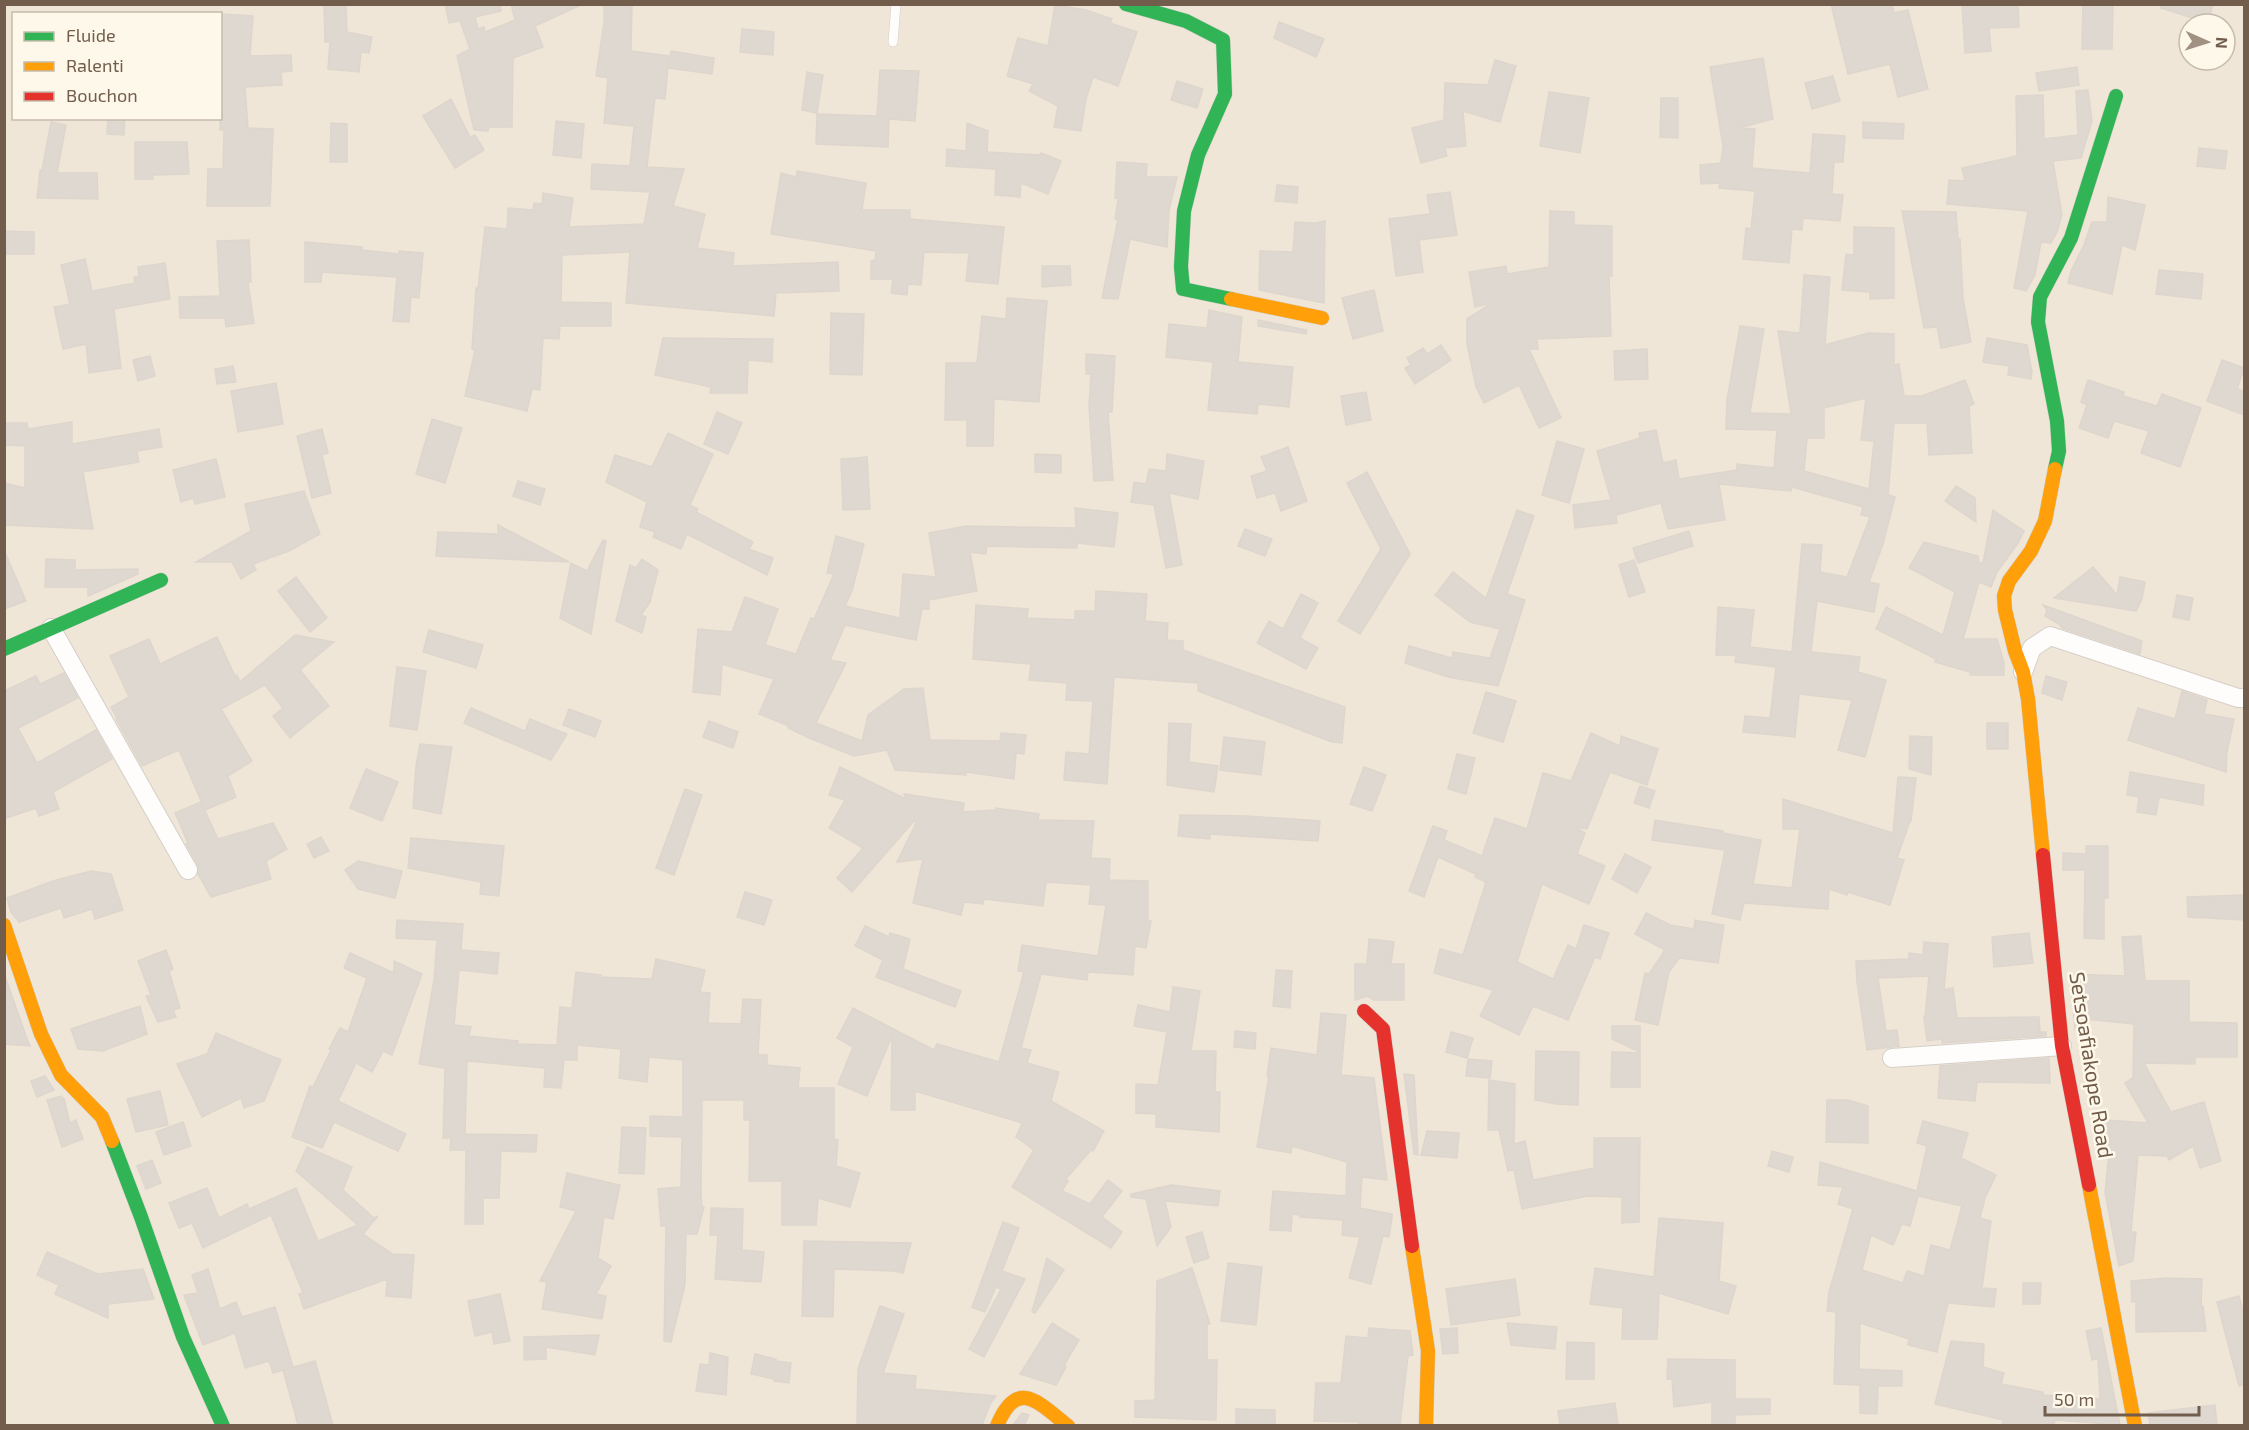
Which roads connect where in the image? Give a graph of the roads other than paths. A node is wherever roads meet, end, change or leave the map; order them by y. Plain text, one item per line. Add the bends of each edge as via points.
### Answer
1 (896, 4) edge
2 (1126, 4) edge
3 (893, 42) dead end
4 (2116, 96) dead end
5 (1322, 318) dead end
6 (161, 580) dead end
7 (51, 628) junction
8 (4, 649) edge
9 (2023, 672) junction
10 (2244, 698) edge
11 (188, 870) dead end
12 (4, 925) edge
13 (1364, 1011) dead end
14 (2062, 1046) junction
15 (1892, 1058) dead end
16 (223, 1425) edge
17 (997, 1425) edge
18 (1068, 1425) edge
19 (1426, 1425) edge
20 (2135, 1425) edge

1 - 3 lane
2 - 5 street via 1186,21 1224,40 1225,94 1198,155 1184,211 1183,289
4 - 9 street, Setsoafiakope Road via 2071,238 2040,297 2038,322 2059,451 2045,521 2004,596
6 - 7 street
7 - 8 street
7 - 11 street
9 - 10 street via 2032,648 2050,636
9 - 14 street, Setsoafiakope Road
12 - 16 street via 41,1034 61,1075 102,1117 183,1337
13 - 19 street via 1383,1029 1428,1352
14 - 15 street
14 - 20 street, Setsoafiakope Road
17 - 18 street via 1011,1399 1022,1396

